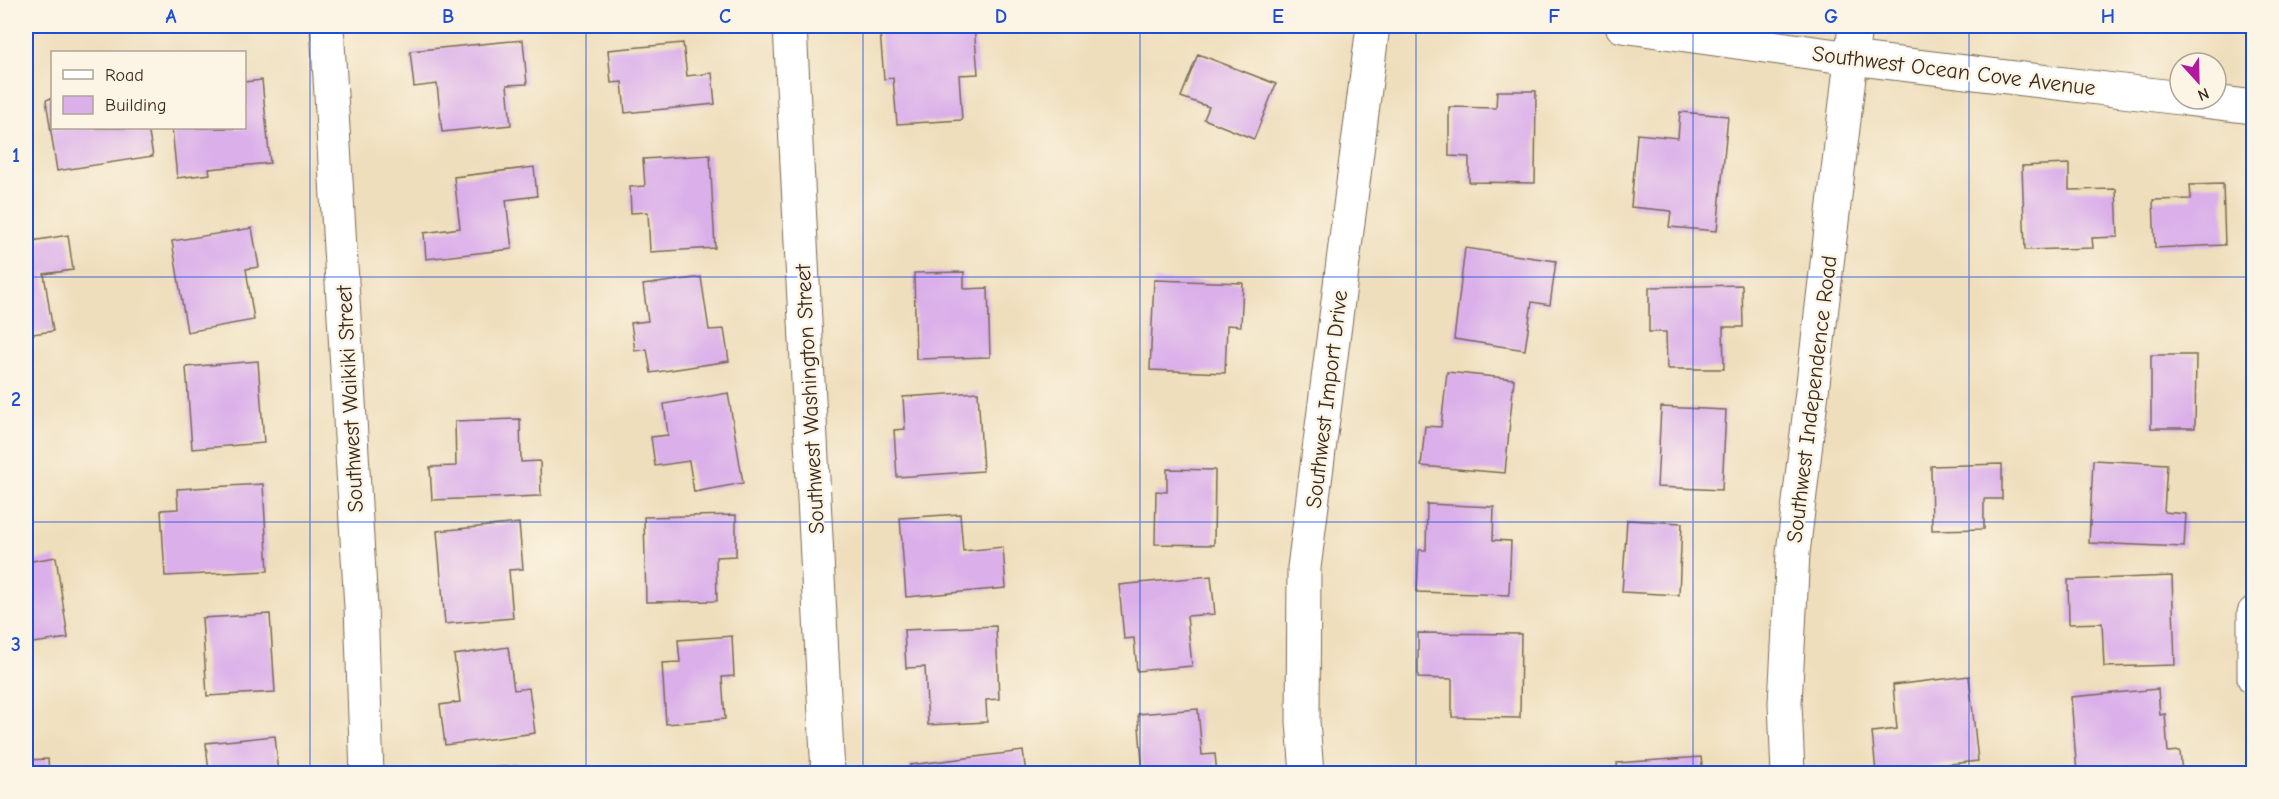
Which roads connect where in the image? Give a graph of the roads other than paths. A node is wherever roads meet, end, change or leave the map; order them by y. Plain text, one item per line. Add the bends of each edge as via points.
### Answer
1 (327, 26) edge
2 (790, 26) edge
3 (1372, 26) edge
4 (1622, 26) edge
5 (1856, 26) edge
6 (1851, 58) junction
7 (2168, 97) edge
8 (2228, 104) edge
9 (2253, 107) edge
10 (2253, 613) edge
11 (2253, 678) edge
12 (367, 774) edge
13 (828, 774) edge
14 (1307, 774) edge
15 (1788, 774) edge

1 - 12 street, Southwest Waikiki Street
2 - 13 street, Southwest Washington Street
3 - 14 street, Southwest Import Drive via 1304,568 1303,721
4 - 6 street, Southwest Ocean Cove Avenue
5 - 6 street, Southwest Independence Road
6 - 7 street, Southwest Ocean Cove Avenue
6 - 15 street, Southwest Independence Road via 1793,553 1785,703
8 - 9 street
10 - 11 street

